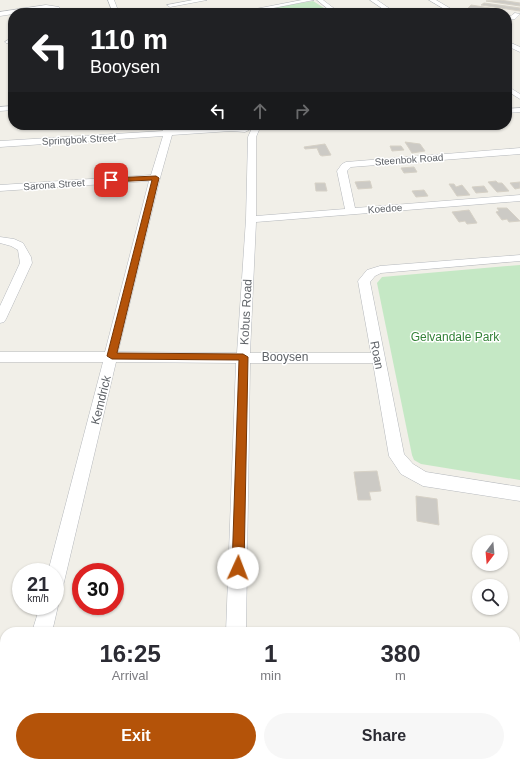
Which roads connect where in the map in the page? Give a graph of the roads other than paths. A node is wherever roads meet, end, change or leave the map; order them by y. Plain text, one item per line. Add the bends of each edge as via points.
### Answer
1 (204, 0) edge
2 (311, 0) edge
3 (320, 0) edge
4 (373, 0) edge
5 (432, 0) edge
6 (168, 3) edge
7 (41, 8) edge
8 (53, 8) edge
9 (266, 8) edge
10 (330, 8) edge
11 (385, 8) edge
12 (446, 8) edge
13 (516, 14) dead end
14 (512, 18) edge
15 (155, 130) edge
16 (166, 130) edge
17 (250, 130) edge
18 (0, 144) edge
19 (520, 151) edge
20 (156, 178) junction
21 (0, 188) edge
22 (520, 198) edge
23 (352, 211) junction
24 (251, 219) junction
25 (0, 240) edge
26 (520, 258) edge
27 (0, 319) edge
28 (112, 356) junction
29 (0, 357) edge
30 (243, 357) junction
31 (378, 358) junction
32 (520, 494) edge
33 (60, 563) edge
34 (47, 615) edge
35 (43, 627) edge
36 (236, 627) edge

1 - 6 street
2 - 9 street
3 - 10 street
4 - 11 street
5 - 12 street
7 - 8 street
13 - 14 street
15 - 18 street, Springbok Street
16 - 20 street, Kemdrick
17 - 24 street, Kobus Road
19 - 23 street, Steenbok Road via 349,164 342,171
20 - 21 street, Sarona Street
20 - 28 street, Kemdrick
22 - 23 street, Koedoe
23 - 24 street, Koedoe
24 - 30 street, Kobus Road
25 - 27 street via 15,242 22,246 26,255 26,263
26 - 31 street, Roan via 380,270 371,273 364,281 364,287
28 - 29 street, Booysen
28 - 30 street, Booysen
28 - 33 street, Kemdrick
30 - 31 street, Booysen
30 - 36 street, Kobus Road
31 - 32 street, Roan via 397,456 407,469 423,478
34 - 35 street

